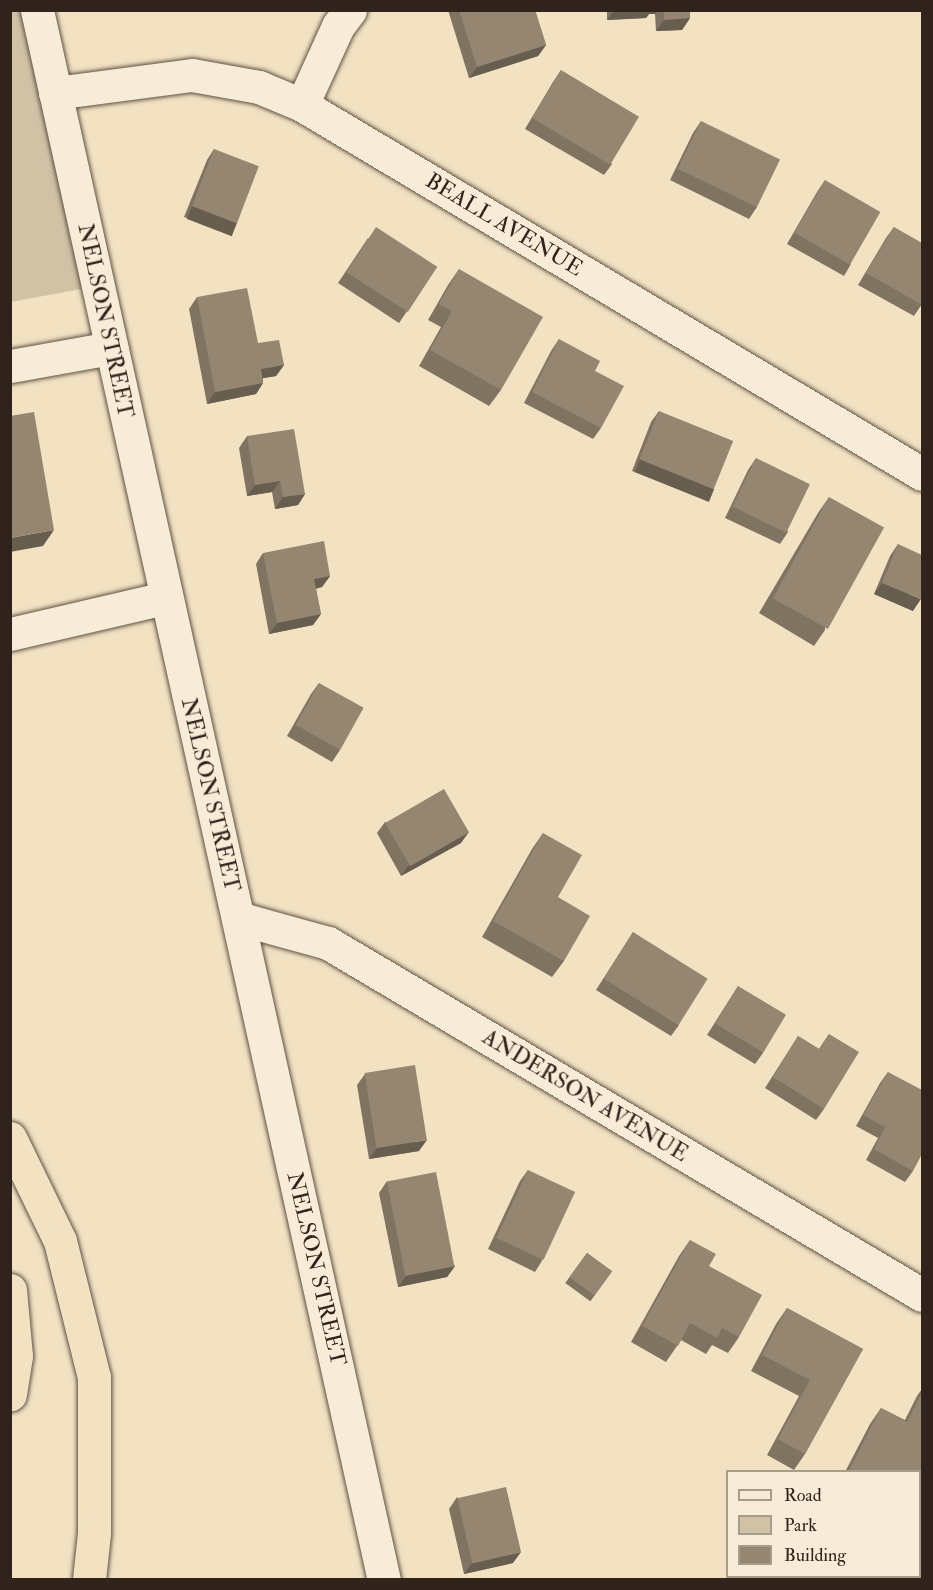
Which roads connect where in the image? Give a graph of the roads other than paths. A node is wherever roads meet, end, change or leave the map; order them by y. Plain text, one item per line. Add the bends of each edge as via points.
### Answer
1 (37, 10) edge
2 (350, 10) edge
3 (56, 93) junction
4 (302, 105) junction
5 (111, 348) junction
6 (10, 366) edge
7 (922, 474) edge
8 (165, 598) junction
9 (10, 634) edge
10 (238, 918) junction
11 (10, 1138) edge
12 (10, 1290) edge
13 (922, 1295) edge
14 (10, 1395) edge
15 (89, 1580) edge
16 (384, 1580) edge

1 - 3 street, NELSON STREET
2 - 4 street via 338,26
3 - 4 street, BEALL AVENUE via 192,75 259,87
3 - 5 street, NELSON STREET
4 - 7 street, BEALL AVENUE
5 - 6 street
5 - 8 street, NELSON STREET
8 - 9 street
8 - 10 street, NELSON STREET
10 - 13 street, ANDERSON AVENUE via 328,943
10 - 16 street, NELSON STREET
11 - 15 highway via 60,1240 94,1377 94,1533
12 - 14 highway via 16,1356

